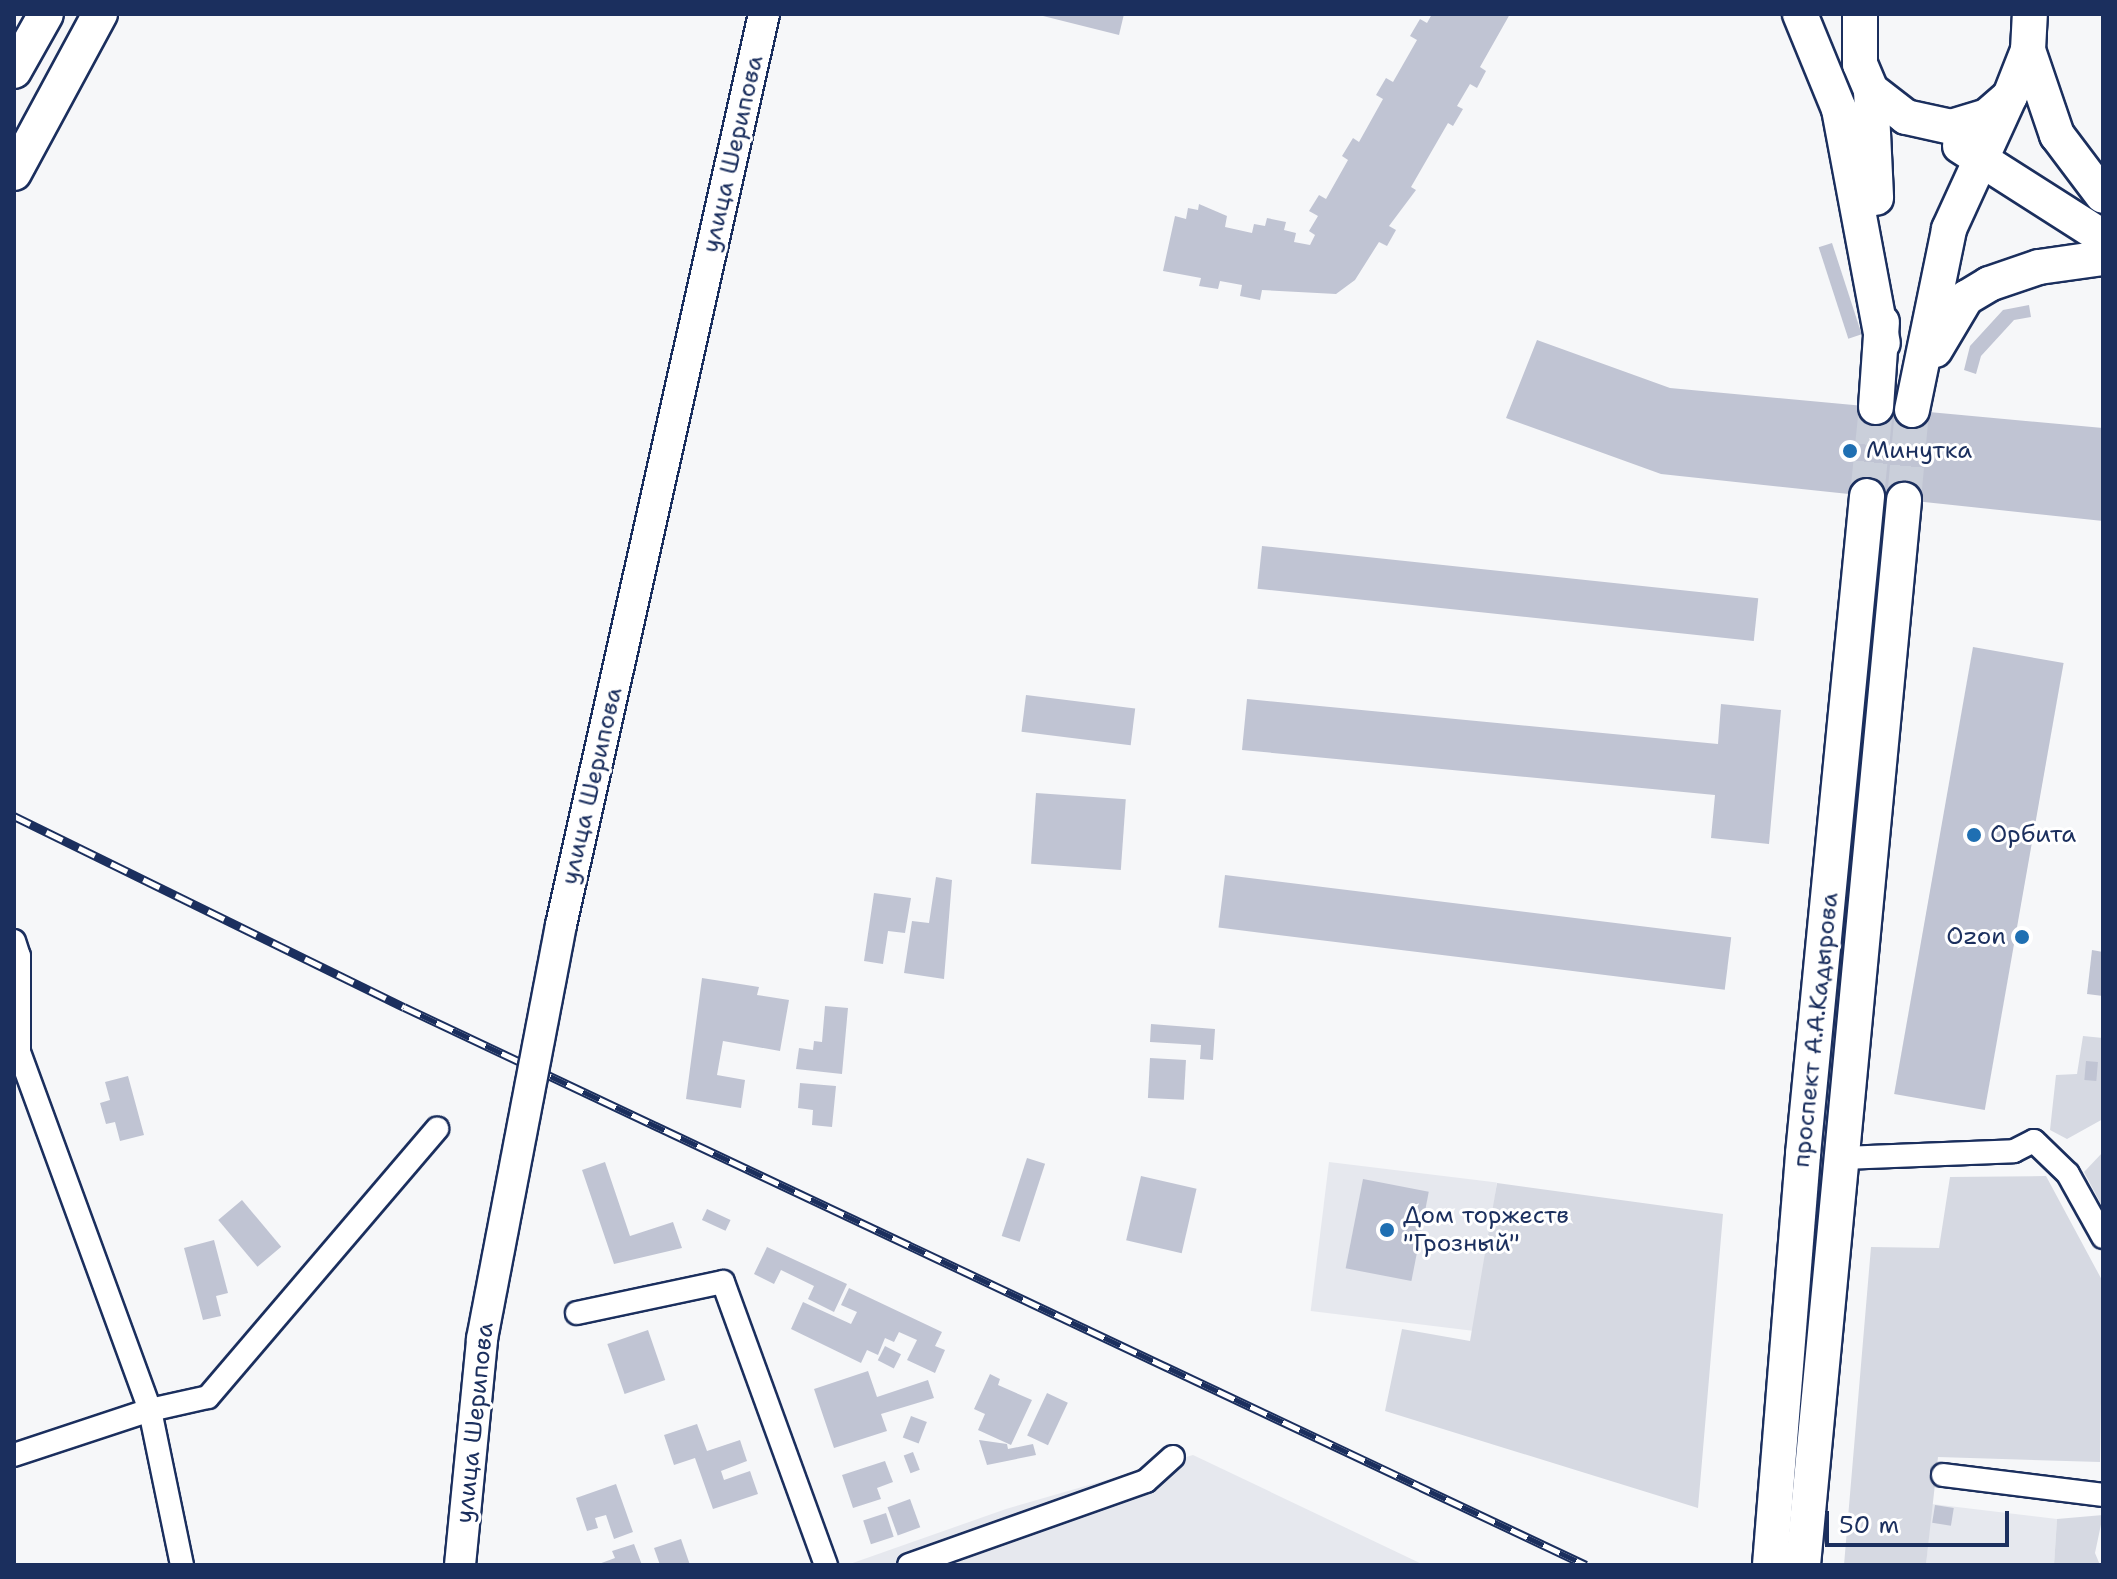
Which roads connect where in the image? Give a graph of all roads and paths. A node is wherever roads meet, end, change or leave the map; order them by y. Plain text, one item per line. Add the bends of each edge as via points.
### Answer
1 (46, 14) edge
2 (100, 14) edge
3 (764, 14) edge
4 (1800, 14) edge
5 (1824, 14) edge
6 (1860, 14) edge
7 (2030, 14) edge
8 (2028, 50) junction
9 (14, 71) edge
10 (1866, 77) junction
11 (2010, 96) junction
12 (1929, 126) junction
13 (1979, 159) junction
14 (14, 173) edge
15 (2103, 196) edge
16 (2103, 237) edge
17 (2103, 258) edge
18 (1883, 343) junction
19 (1876, 407) tunnel mouth
20 (1867, 496) tunnel mouth
21 (1904, 500) tunnel mouth
22 (14, 941) edge
23 (437, 1129) dead end
24 (1843, 1158) junction
25 (2103, 1237) edge
26 (577, 1313) dead end
27 (150, 1410) junction
28 (14, 1455) edge
29 (1173, 1457) dead end
30 (1943, 1475) dead end
31 (2103, 1495) edge
32 (182, 1565) edge
33 (460, 1565) edge
34 (826, 1565) edge
35 (909, 1565) edge
36 (1770, 1565) edge
37 (1803, 1565) edge

1 - 9 main road
2 - 14 main road
3 - 33 main road, улица Шерипова, bridge via 561,925 482,1339
4 - 18 main road via 1839,109
5 - 10 main road
6 - 10 main road
7 - 8 main road
8 - 11 main road
8 - 15 main road via 2057,135
10 - 12 main road via 1890,107
10 - 18 main road
11 - 12 main road via 1970,124
11 - 13 main road
12 - 13 main road
13 - 16 main road
13 - 17 main road via 1949,229 1912,410 1940,336 1966,298 2009,275 2081,257
18 - 19 main road
20 - 36 main road, проспект А.А.Кадырова via 1803,1154
21 - 24 main road, проспект А.А.Кадырова
22 - 27 street via 19,956 19,1052
23 - 27 street via 208,1397
24 - 25 street via 2014,1151 2034,1141 2068,1174
24 - 37 main road, проспект А.А.Кадырова
26 - 34 street via 723,1282
27 - 28 street
27 - 32 street
29 - 35 street via 1146,1481
30 - 31 street

